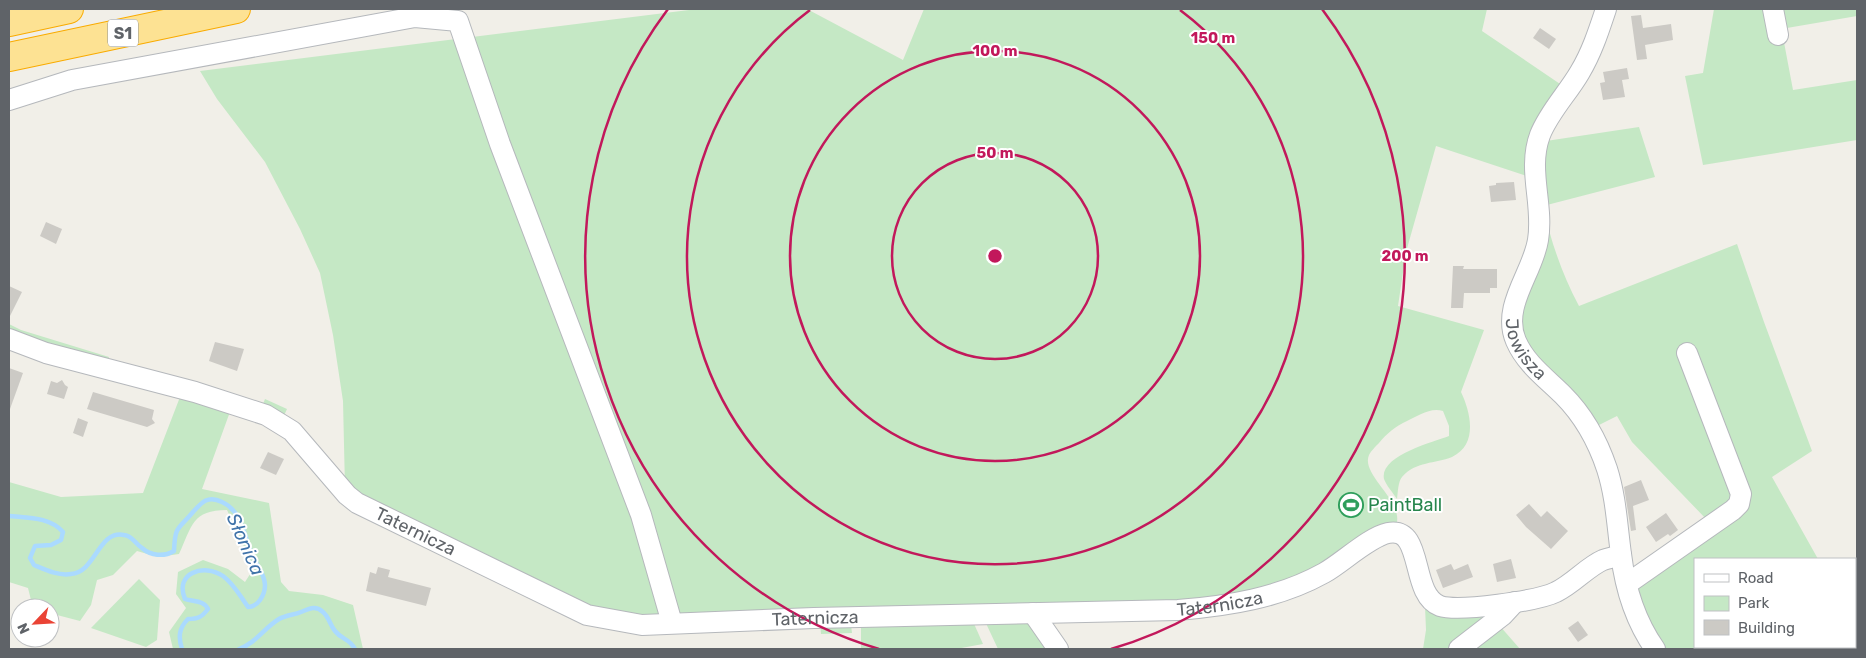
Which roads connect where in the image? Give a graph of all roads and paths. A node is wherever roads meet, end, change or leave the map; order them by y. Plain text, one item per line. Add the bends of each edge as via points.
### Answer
1 (69, 9) edge
2 (236, 9) edge
3 (1606, 9) edge
4 (1773, 9) edge
5 (9, 22) edge
6 (1778, 34) dead end
7 (9, 58) edge
8 (9, 100) edge
9 (9, 339) edge
10 (1688, 353) dead end
11 (1621, 555) junction
12 (1628, 584) junction
13 (1514, 602) junction
14 (1033, 613) junction
15 (672, 624) junction
16 (1058, 649) edge
17 (1458, 649) edge
18 (1655, 649) edge

1 - 5 highway
2 - 7 highway, S1
3 - 11 street, Jowisza via 1589,56 1550,117 1537,145 1534,166 1539,206 1538,242 1515,306 1513,327 1526,358 1564,396 1588,427 1607,468 1617,510
4 - 6 street
8 - 15 street via 72,80 415,17 458,21 500,144 641,515
9 - 15 street, Taternicza via 266,415 292,431 357,503 587,615 642,625
10 - 12 street via 1739,488 1739,504
11 - 12 street, Jowisza
11 - 13 street, Taternicza via 1603,560 1554,593
12 - 18 street, Jowisza via 1639,621
13 - 14 street, Taternicza via 1460,608 1436,604 1424,591 1408,541 1400,534 1390,533 1372,540 1325,573 1246,602 1178,610
13 - 17 street via 1504,615
14 - 15 street, Taternicza
14 - 16 street

